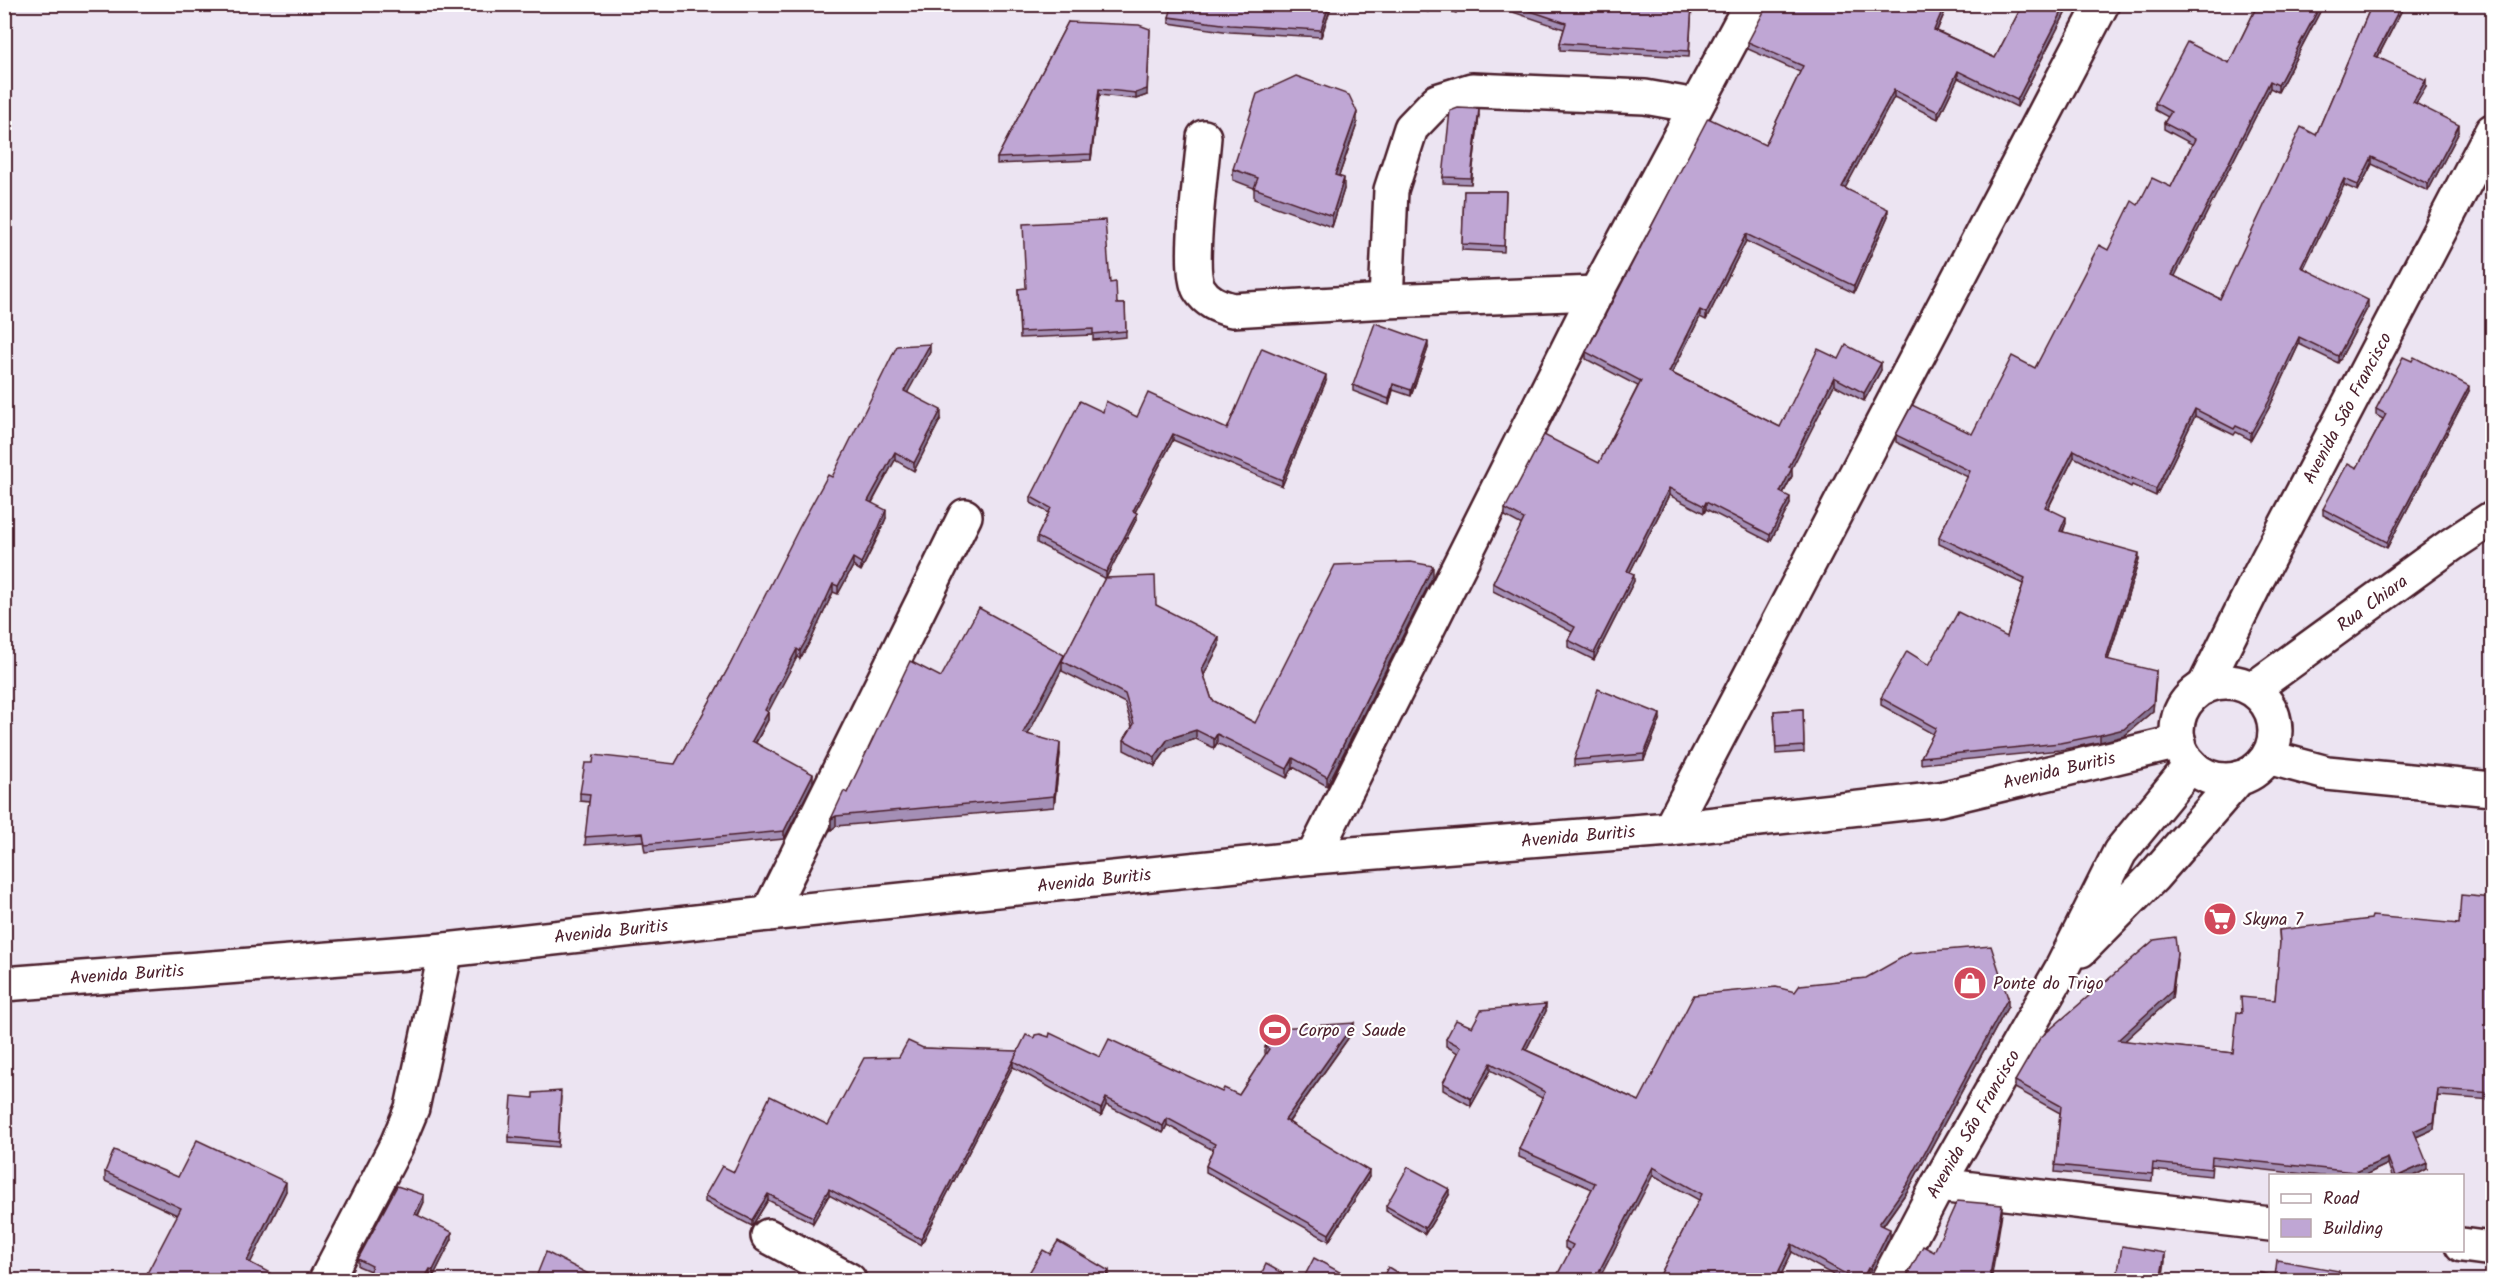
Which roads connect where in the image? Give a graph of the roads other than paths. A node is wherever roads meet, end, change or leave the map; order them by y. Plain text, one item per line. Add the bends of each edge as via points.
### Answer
1 (1751, 4) edge
2 (2102, 4) edge
3 (1696, 106) junction
4 (2493, 131) edge
5 (1204, 137) dead end
6 (1596, 293) junction
7 (1386, 301) junction
8 (965, 516) dead end
9 (2493, 519) edge
10 (2204, 687) junction
11 (2253, 689) junction
12 (2185, 753) junction
13 (2268, 757) junction
14 (2239, 778) junction
15 (2493, 789) edge
16 (1670, 829) junction
17 (1313, 857) junction
18 (768, 914) junction
19 (446, 950) junction
20 (2061, 970) junction
21 (4, 984) edge
22 (1938, 1185) junction
23 (2269, 1224) edge
24 (768, 1236) dead end
25 (2464, 1245) edge
26 (2493, 1249) edge
27 (326, 1281) edge
28 (849, 1281) edge
29 (1888, 1281) edge

1 - 3 street
2 - 16 street
3 - 6 street
3 - 7 street via 1645,97 1472,90 1437,101 1411,128 1391,190
4 - 10 street, Avenida São Francisco
5 - 7 street via 1194,266 1198,287 1213,304 1232,310
6 - 7 street
6 - 17 street
8 - 18 street
9 - 11 street, Rua Chiara via 2451,545
10 - 11 street via 2237,682
10 - 12 street via 2191,696 2177,725
11 - 13 street via 2266,702 2274,720 2275,739
12 - 14 street via 2201,773 2214,778
12 - 16 street, Avenida Buritis via 1940,799
12 - 20 street, Avenida São Francisco via 2120,852
13 - 14 street via 2256,770
13 - 15 street via 2337,775
14 - 20 street, Avenida São Francisco via 2153,877
16 - 17 street, Avenida Buritis
17 - 18 street, Avenida Buritis
18 - 19 street, Avenida Buritis
19 - 21 street, Avenida Buritis
19 - 27 street via 412,1108 398,1144
20 - 22 street, Avenida São Francisco
22 - 23 street
22 - 29 street, Avenida São Francisco
24 - 28 street
25 - 26 street

